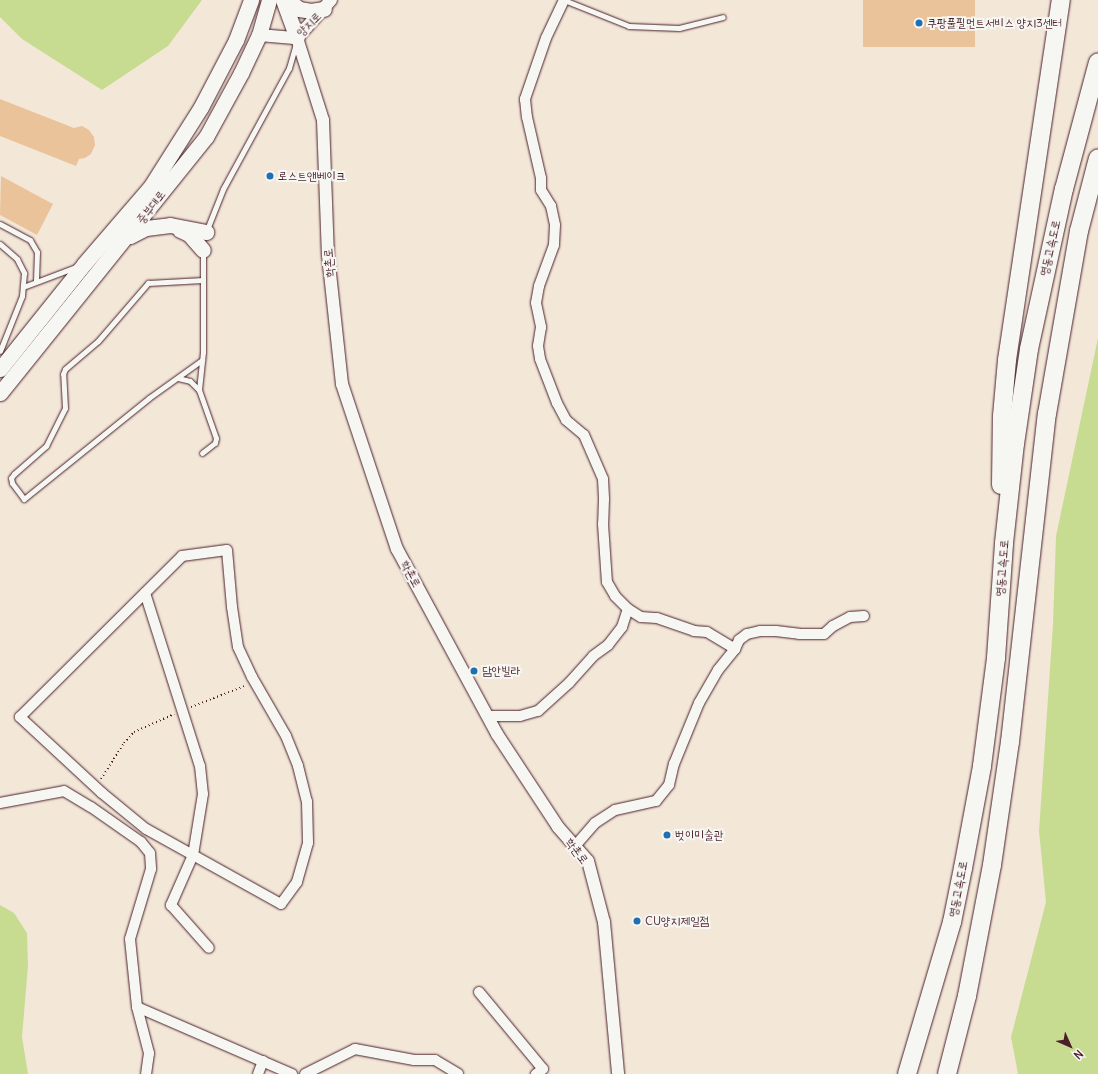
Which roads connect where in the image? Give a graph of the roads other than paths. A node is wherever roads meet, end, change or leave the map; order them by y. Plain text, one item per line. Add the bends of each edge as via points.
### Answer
1 (250, 0) edge
2 (269, 0) edge
3 (283, 0) edge
4 (288, 0) edge
5 (564, 0) edge
6 (1061, 0) edge
7 (328, 5) edge
8 (723, 17) dead end
9 (259, 35) junction
10 (297, 38) junction
11 (1098, 62) edge
12 (1098, 158) edge
13 (0, 224) edge
14 (170, 226) junction
15 (206, 232) junction
16 (127, 238) junction
17 (0, 244) edge
18 (203, 250) junction
19 (84, 264) junction
20 (203, 280) junction
21 (36, 281) junction
22 (23, 287) junction
23 (19, 346) junction
24 (0, 351) edge
25 (0, 357) edge
26 (202, 360) junction
27 (0, 369) edge
28 (178, 378) junction
29 (199, 390) junction
30 (0, 393) edge
31 (202, 454) dead end
32 (1002, 569) junction
33 (145, 593) junction
34 (628, 609) junction
35 (864, 616) dead end
36 (735, 649) junction
37 (488, 716) junction
38 (99, 790) junction
39 (0, 803) edge
40 (91, 807) junction
41 (575, 846) junction
42 (193, 855) junction
43 (209, 948) dead end
44 (479, 992) dead end
45 (137, 1007) junction
46 (263, 1061) junction
47 (146, 1074) edge
48 (258, 1074) edge
49 (292, 1074) edge
50 (305, 1074) edge
51 (458, 1074) edge
52 (536, 1074) edge
53 (618, 1074) edge
54 (907, 1074) edge
55 (947, 1074) edge

1 - 19 main road, 중부대로 via 236,40 201,107 151,186
2 - 9 main road, 중부대로
3 - 10 main road
4 - 7 main road via 299,9 311,12
5 - 8 lane via 629,26 679,28
5 - 34 street via 546,38 525,99 541,178 541,190 551,206 555,225 554,245 539,286 536,303 541,327 538,346 540,359 557,403 566,420 584,435 603,479 607,582 615,596
6 - 32 highway via 1004,386 1001,459
7 - 10 street, 양지로
9 - 10 street, 양지로
9 - 16 main road, 중부대로 via 242,73 206,137
10 - 15 lane via 289,68 223,189
10 - 37 street, 학촌로 via 323,120 328,255 342,384 397,548
11 - 32 highway, 영동고속도로 via 1064,189 1029,348 1015,444
12 - 55 highway, 영동고속도로 via 1080,231 1047,414 1010,742 992,865 967,996
13 - 21 lane via 30,240 37,252
14 - 15 main road
14 - 16 main road via 146,228
14 - 18 main road via 189,234
15 - 18 lane
16 - 30 main road, 중부대로
17 - 22 lane via 17,259 24,273
18 - 20 lane
19 - 21 lane
19 - 23 main road, 중부대로
20 - 26 lane
20 - 28 lane via 148,283 98,341 65,369 65,408 46,446 14,474 11,478 12,483 24,499 149,398
21 - 22 lane
22 - 24 lane via 22,296
23 - 25 street
23 - 27 main road, 중부대로
26 - 28 lane
26 - 29 lane
28 - 29 lane via 190,381
29 - 31 lane via 216,438 215,443
32 - 54 highway, 영동고속도로 via 996,658 986,735 965,853 952,922
33 - 38 street via 20,717
33 - 42 street via 200,766 203,794
33 - 42 street via 182,556 227,550 238,647 286,736 308,801 308,843 297,882 281,904
34 - 36 street via 641,617 657,618 694,631 707,632
34 - 37 street via 622,627 608,645 593,656 538,711 520,716
35 - 36 street via 850,616 824,634 776,631 747,634 739,640
36 - 41 street via 718,670 699,703 674,764 669,786 656,801 615,810 595,823
37 - 41 street, 학촌로 via 558,827
38 - 40 street
38 - 42 street via 146,829
39 - 40 street via 64,791
40 - 45 street via 141,842 150,853 151,869 130,939
41 - 53 street, 학촌로 via 588,861 604,922
42 - 43 street via 171,905
44 - 52 street via 543,1069
45 - 46 street
45 - 47 street via 149,1053
46 - 48 street
46 - 49 street
50 - 51 street via 355,1049 414,1060 435,1060

